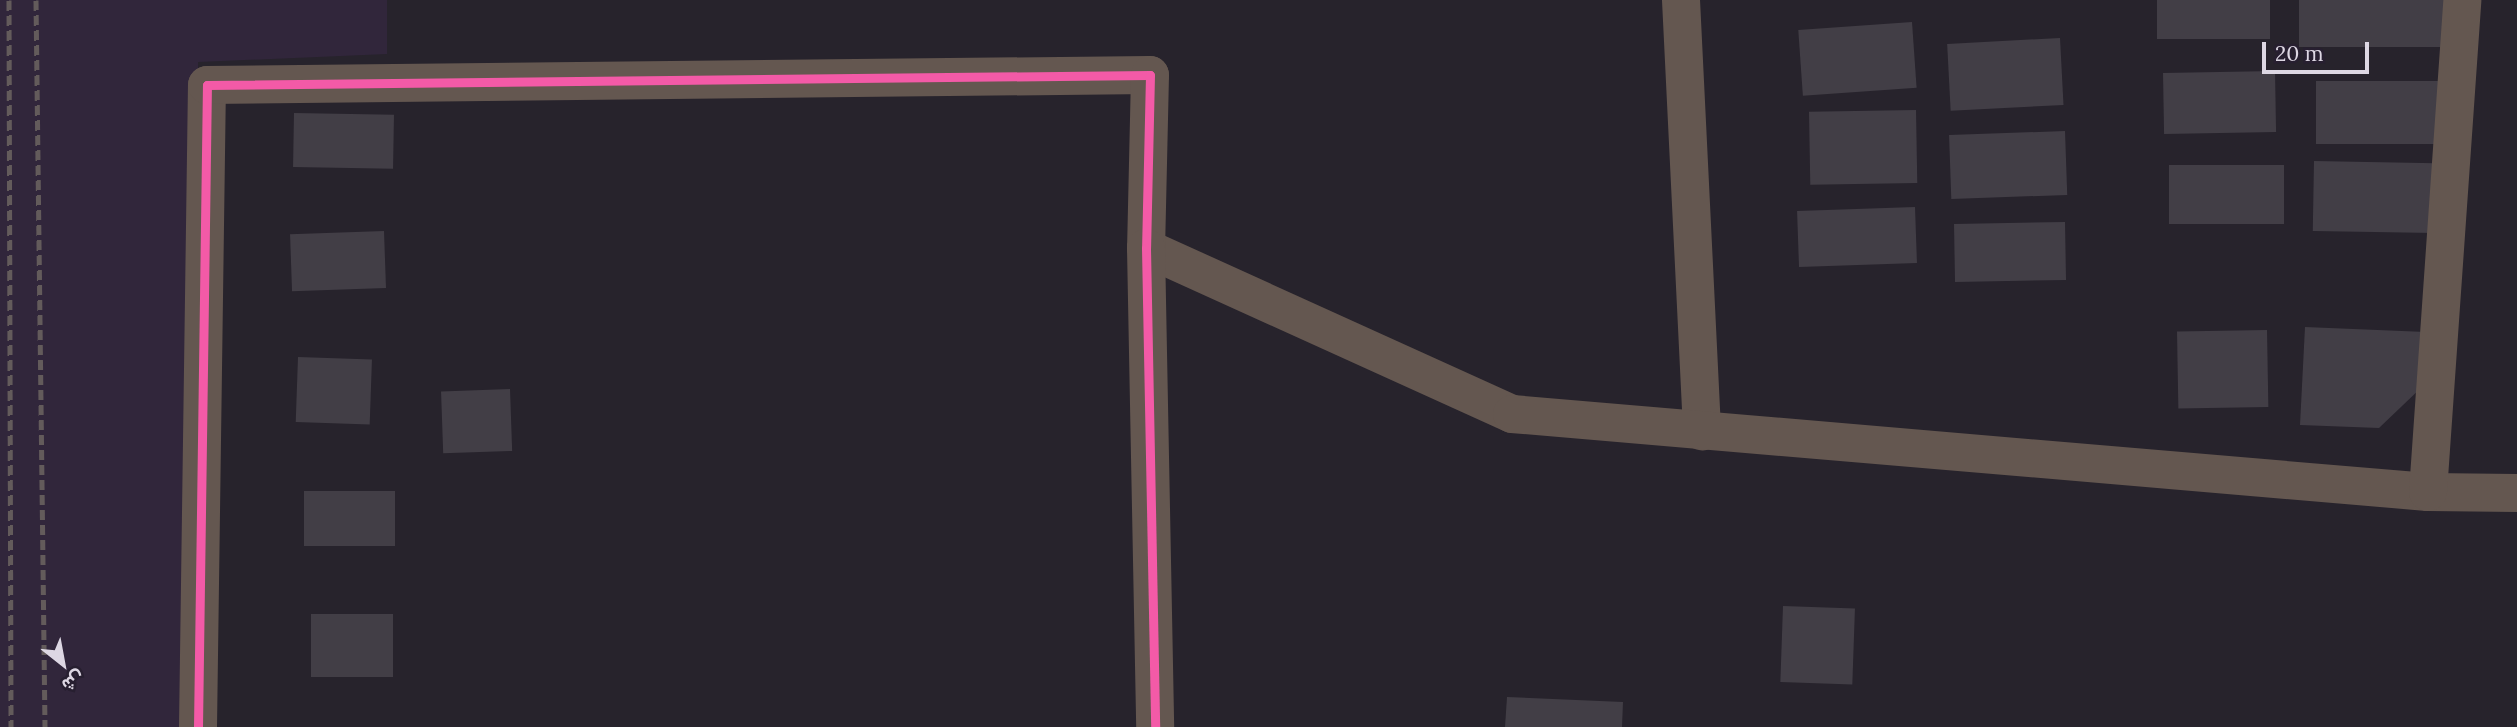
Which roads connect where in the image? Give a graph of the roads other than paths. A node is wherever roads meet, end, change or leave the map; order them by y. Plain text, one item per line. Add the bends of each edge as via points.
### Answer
1 (1681, 0) edge
2 (2462, 0) edge
3 (1146, 248) junction
4 (1702, 431) junction
5 (2428, 492) junction
6 (2517, 493) edge
7 (198, 727) edge
8 (1155, 727) edge

1 - 4 street
2 - 5 street
3 - 4 street via 1513,414
3 - 7 street via 1150,75 207,85
3 - 8 street
4 - 5 street
5 - 6 street

